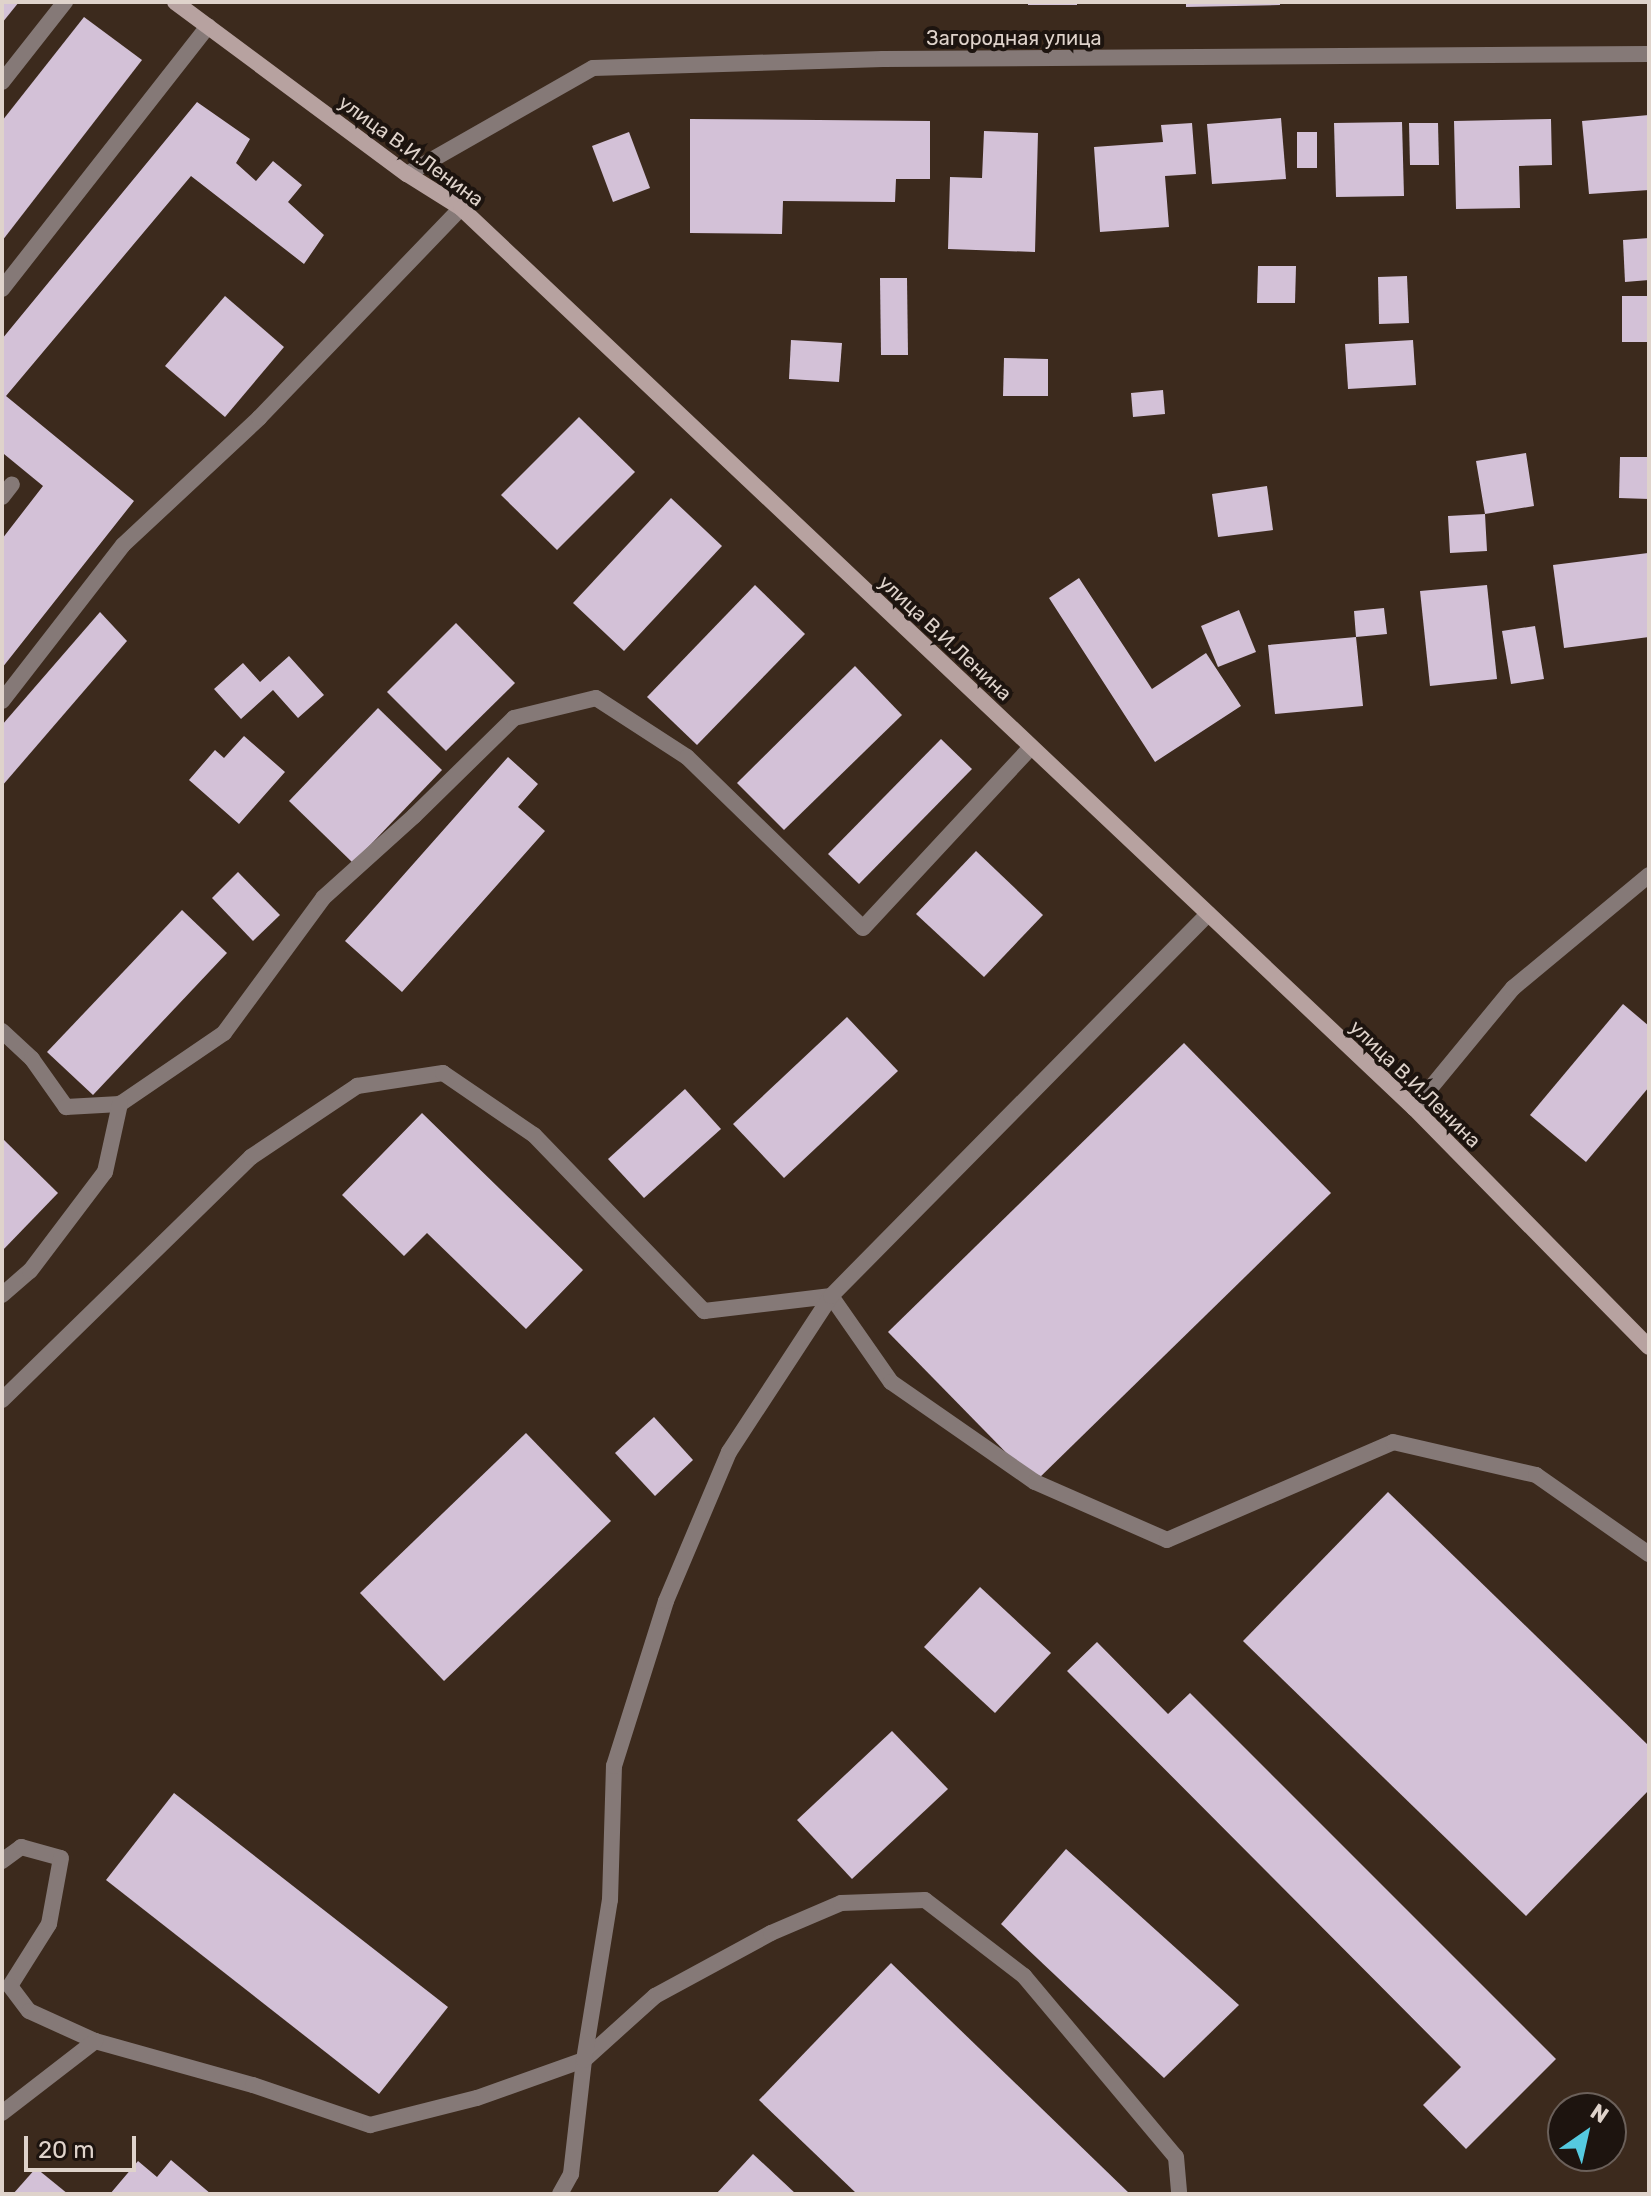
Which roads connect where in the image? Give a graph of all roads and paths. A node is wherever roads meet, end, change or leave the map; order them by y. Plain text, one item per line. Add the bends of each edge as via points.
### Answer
1 (65, 2) edge
2 (175, 2) edge
3 (208, 26) junction
4 (1649, 54) edge
5 (2, 82) edge
6 (407, 174) junction
7 (461, 208) junction
8 (2, 289) edge
9 (2, 701) edge
10 (1031, 747) junction
11 (1649, 875) edge
12 (1208, 914) junction
13 (2, 1031) edge
14 (120, 1104) junction
15 (1414, 1108) junction
16 (2, 1295) edge
17 (831, 1296) junction
18 (1649, 1347) edge
19 (2, 1400) edge
20 (1649, 1554) edge
21 (2, 1861) edge
22 (95, 2041) junction
23 (584, 2060) junction
24 (2, 2113) edge
25 (560, 2194) edge
26 (1179, 2194) edge

1 - 5 street
2 - 3 main road, улица В.И.Ленина
3 - 6 main road, улица В.И.Ленина
3 - 8 street
4 - 6 street, Загородная улица via 883,59 593,68
6 - 7 main road, улица В.И.Ленина
7 - 9 street via 259,418 123,545
7 - 10 main road, улица В.И.Ленина
10 - 12 main road, улица В.И.Ленина
10 - 14 street via 863,928 687,757 596,698 514,718 323,898 224,1033
11 - 15 street via 1513,988
12 - 15 main road, улица В.И.Ленина
12 - 17 street
13 - 14 street via 32,1059 66,1107
14 - 16 street via 105,1172 30,1271
15 - 18 main road, улица В.И.Ленина
17 - 19 street via 704,1311 534,1135 443,1073 357,1086 251,1157
17 - 20 street via 891,1382 1035,1482 1167,1540 1393,1442 1536,1475
17 - 23 street via 729,1452 666,1601 614,1766 610,1900
21 - 22 street via 21,1847 61,1858 49,1924 10,1986 29,2011
22 - 23 street via 253,2085 370,2125 477,2098
22 - 24 street
23 - 25 street via 571,2174
23 - 26 street via 655,1996 771,1933 841,1903 925,1900 1024,1976 1176,2157

